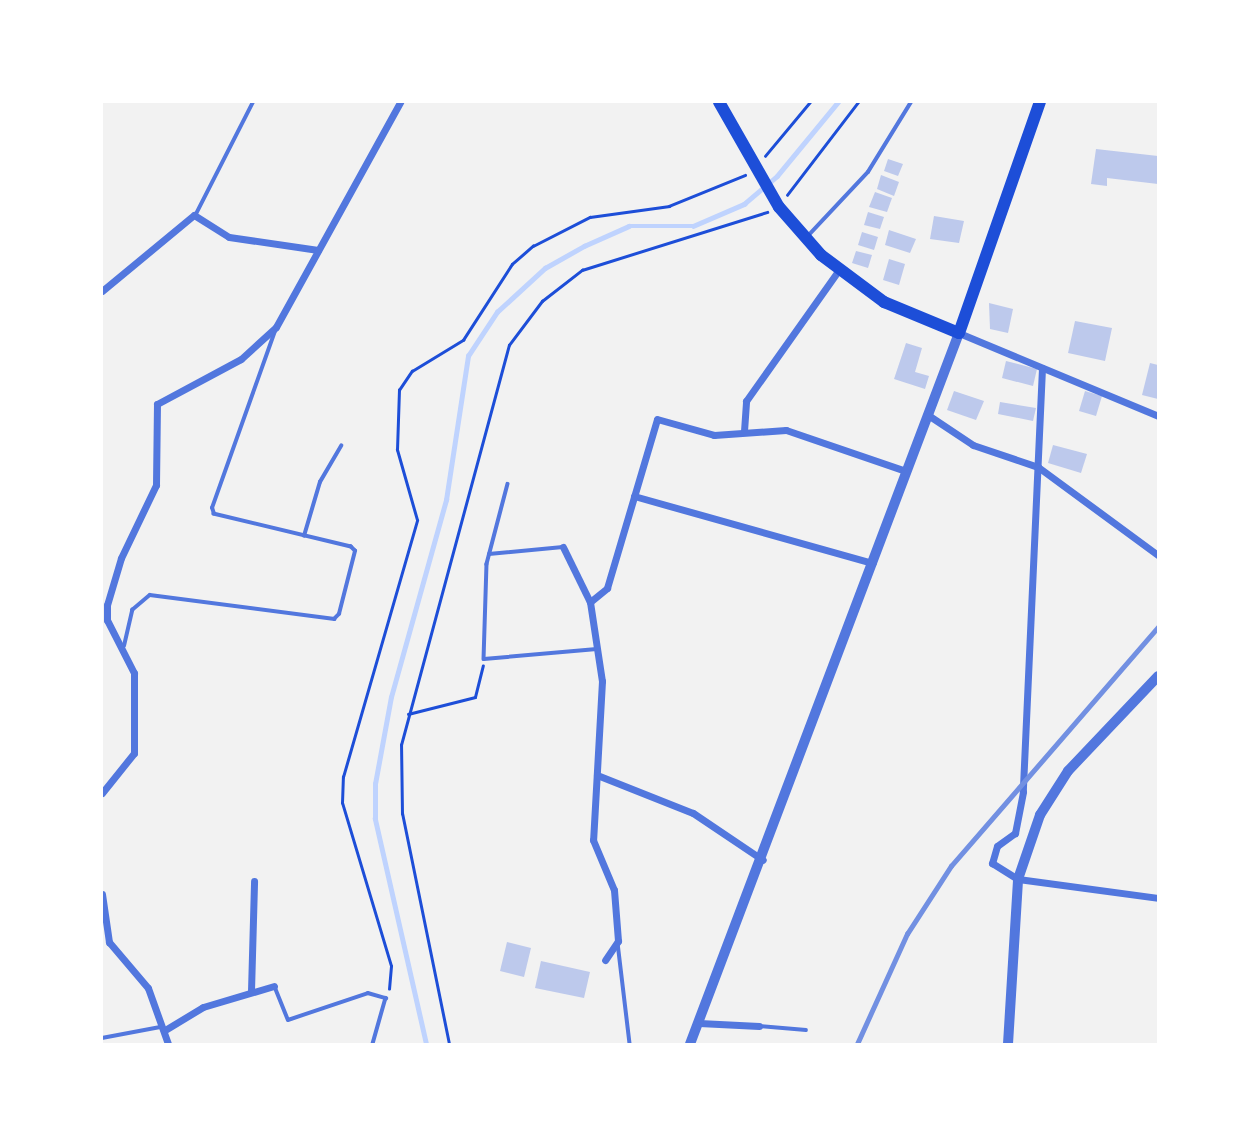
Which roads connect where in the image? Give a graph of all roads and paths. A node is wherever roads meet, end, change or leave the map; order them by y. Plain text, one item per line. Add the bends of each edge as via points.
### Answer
1 (253, 102) edge
2 (400, 102) edge
3 (719, 102) edge
4 (810, 102) edge
5 (858, 102) edge
6 (911, 102) edge
7 (1040, 102) edge
8 (757, 169) junction
9 (781, 199) junction
10 (763, 214) dead end
11 (194, 215) junction
12 (806, 238) junction
13 (318, 250) junction
14 (838, 271) junction
15 (102, 291) edge
16 (276, 327) junction
17 (958, 333) junction
18 (1042, 368) junction
19 (928, 415) junction
20 (1158, 416) edge
21 (744, 431) junction
22 (341, 446) dead end
23 (1038, 467) junction
24 (906, 471) junction
25 (508, 484) dead end
26 (634, 496) junction
27 (304, 536) junction
28 (563, 547) joint
29 (489, 554) junction
30 (1158, 555) edge
31 (873, 563) junction
32 (590, 602) junction
33 (124, 646) junction
34 (597, 649) junction
35 (484, 659) junction
36 (1158, 677) edge
37 (408, 714) junction
38 (597, 775) junction
39 (102, 793) edge
40 (763, 860) junction
41 (1018, 879) junction
42 (254, 881) dead end
43 (102, 894) edge
44 (1158, 898) edge
45 (618, 942) junction
46 (605, 960) dead end
47 (274, 986) joint
48 (251, 991) junction
49 (386, 998) junction
50 (699, 1023) junction
51 (760, 1026) joint
52 (164, 1030) junction
53 (806, 1030) dead end
54 (102, 1038) edge
55 (168, 1045) edge
56 (373, 1045) edge
57 (449, 1045) edge
58 (630, 1045) edge
59 (690, 1045) edge
60 (1008, 1045) edge

1 - 11 lane
2 - 13 street
3 - 8 main road
4 - 8 path
5 - 9 path
6 - 12 lane via 868,172
7 - 17 main road
8 - 9 main road
8 - 49 path via 699,197 590,217 533,246 512,264 463,340 412,371 399,390 397,450 417,520 343,777 342,803 391,966
9 - 12 main road
10 - 37 path via 582,270 525,318 504,359
11 - 13 street via 229,237
11 - 15 street
12 - 14 main road
13 - 16 street
14 - 17 main road via 884,302
14 - 21 street via 746,401
16 - 27 lane via 212,508 214,514
16 - 33 street via 242,359 158,404 153,421 162,453 156,485 121,558 107,605 107,620
17 - 18 street
17 - 19 street
18 - 20 street
18 - 23 street
19 - 23 street via 973,445
19 - 24 street
21 - 24 street via 810,436
21 - 26 street via 714,435 657,419
22 - 27 lane via 320,482
23 - 30 street
23 - 41 street via 1019,822 997,846 992,863
24 - 31 street
25 - 29 lane
26 - 31 street
26 - 32 street via 607,588
27 - 33 lane via 355,551 334,619 150,595 132,610
28 - 29 lane
28 - 32 street
29 - 35 lane
31 - 40 street
32 - 34 street
33 - 39 street via 134,673 134,753
34 - 35 lane
34 - 38 street via 604,702
35 - 37 path via 475,697
36 - 41 street via 1068,771 1040,815
37 - 57 path via 402,814
38 - 40 street via 693,813
38 - 45 street via 594,849 614,890
40 - 50 street
41 - 44 street
41 - 60 street
42 - 48 street
43 - 52 street via 110,942 148,988
45 - 46 street
45 - 58 lane
47 - 48 street
47 - 49 lane via 288,1020 368,993
48 - 52 street via 203,1007
49 - 56 lane
50 - 51 street
50 - 59 street
51 - 53 lane
52 - 54 lane via 156,1024
52 - 55 street

